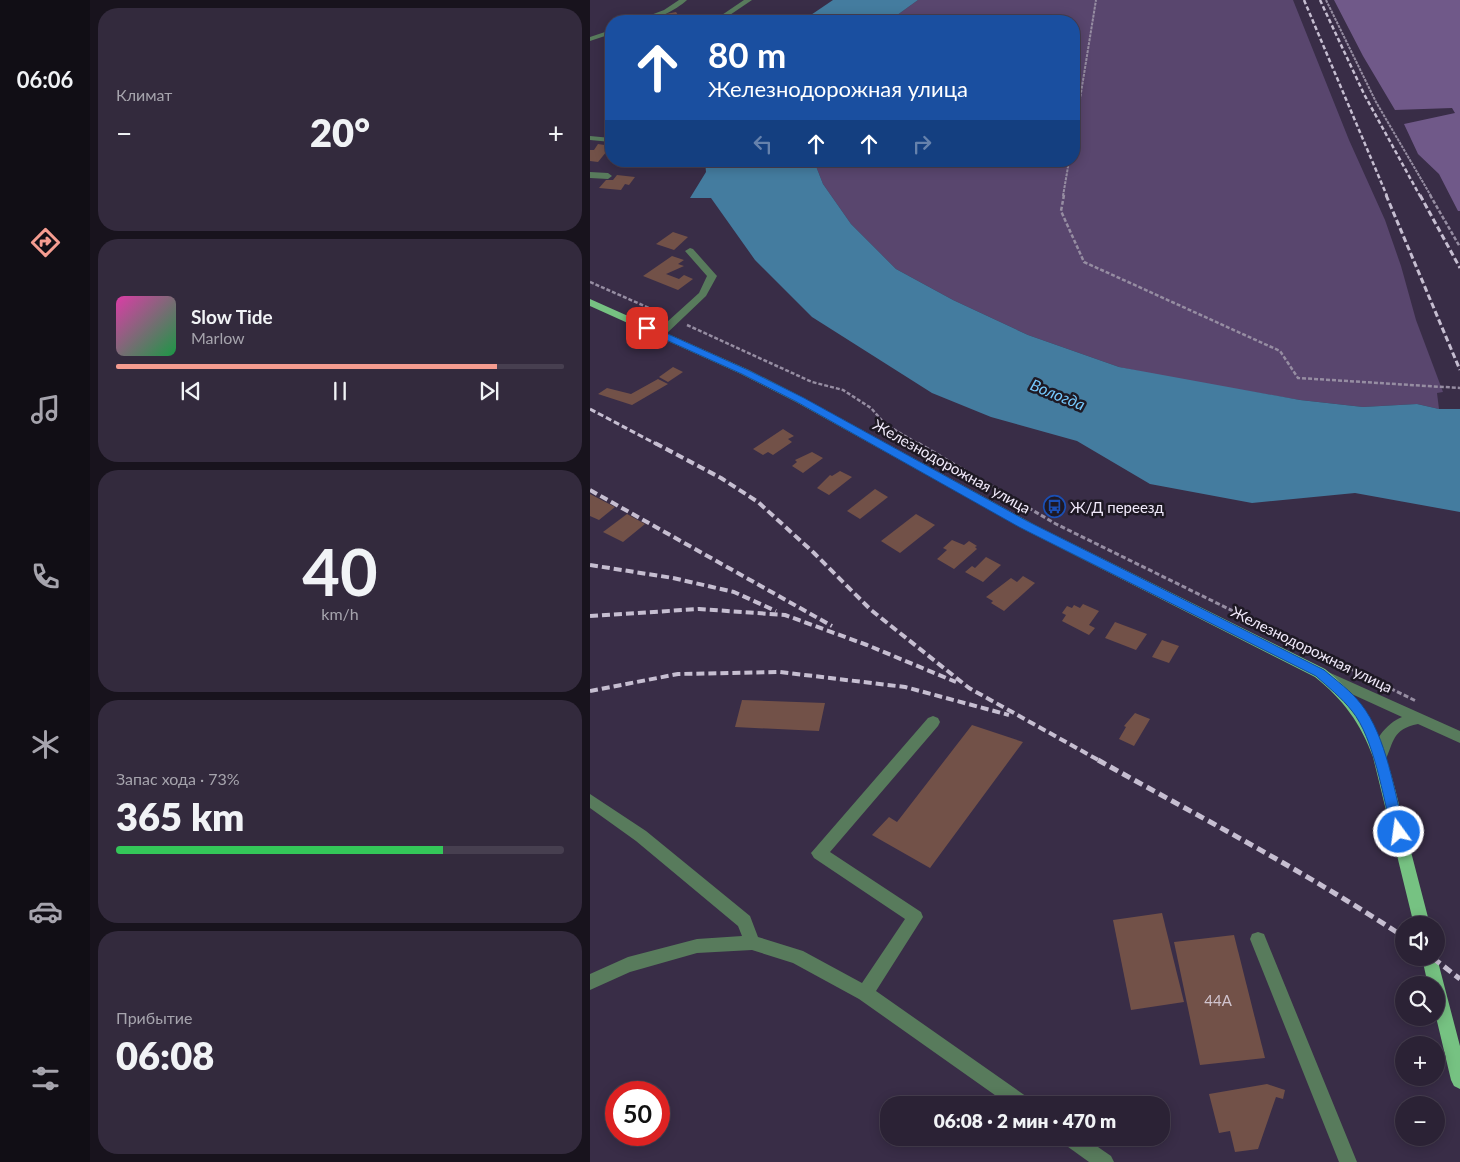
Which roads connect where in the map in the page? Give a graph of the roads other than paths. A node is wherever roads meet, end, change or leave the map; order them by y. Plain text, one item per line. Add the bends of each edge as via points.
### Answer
1 (684, 0) edge
2 (749, 0) edge
3 (657, 15) edge
4 (726, 15) edge
5 (605, 34) edge
6 (590, 39) edge
7 (590, 138) edge
8 (605, 139) edge
9 (590, 175) edge
10 (608, 176) dead end
11 (690, 251) dead end
12 (590, 302) edge
13 (660, 334) junction
14 (1320, 673) junction
15 (1419, 718) junction
16 (933, 722) dead end
17 (1460, 737) edge
18 (1380, 757) junction
19 (590, 800) edge
20 (1420, 916) edge
21 (1258, 939) dead end
22 (752, 943) junction
23 (1432, 966) edge
24 (590, 982) edge
25 (865, 993) junction
26 (1460, 1080) edge
27 (1011, 1096) edge
28 (1082, 1146) edge
29 (1105, 1162) edge
30 (1348, 1162) edge

1 - 3 street
2 - 4 street
5 - 6 street
7 - 8 street
9 - 10 street
11 - 13 street via 712,276 703,294
12 - 13 main road, Железнодорожная улица
13 - 14 main road, Железнодорожная улица via 800,400 1023,524
14 - 15 street, Железнодорожная улица
14 - 18 main road via 1358,709 1372,732
15 - 17 street, Железнодорожная улица
15 - 18 street via 1403,722 1389,733
16 - 25 street via 819,852 915,917
18 - 20 main road
19 - 22 street via 641,836 744,921
21 - 30 street
22 - 24 street via 697,946 628,965
22 - 25 street via 797,956
23 - 26 main road
25 - 27 street
28 - 29 street

